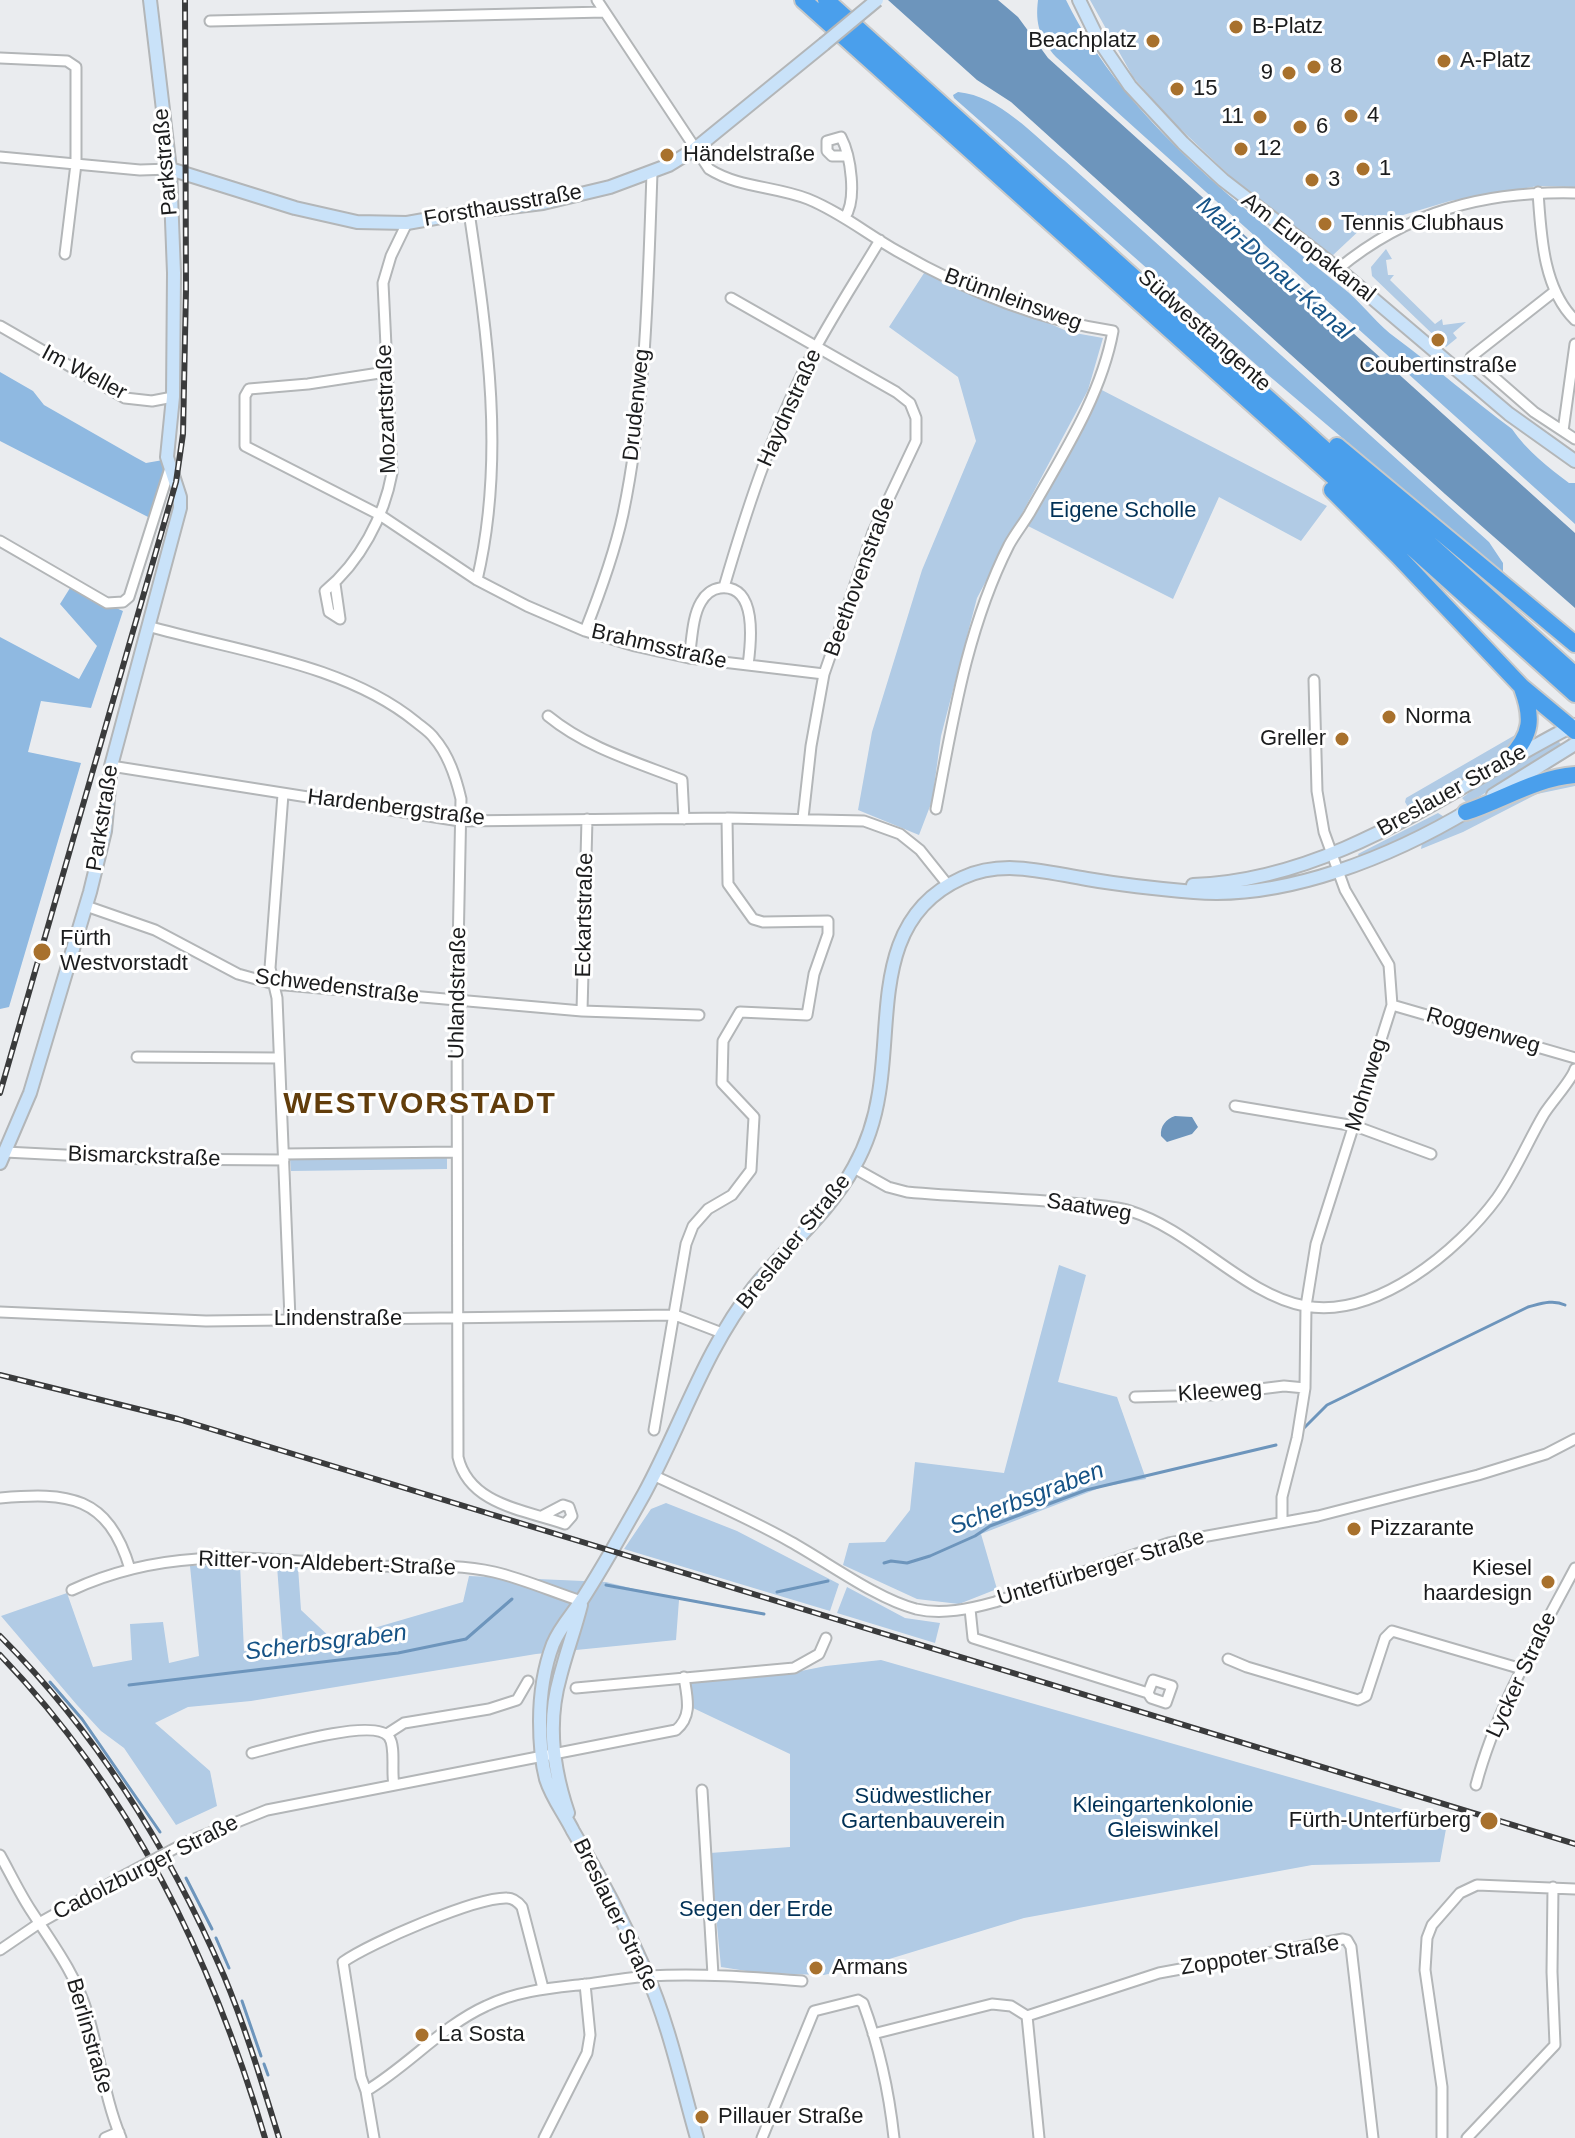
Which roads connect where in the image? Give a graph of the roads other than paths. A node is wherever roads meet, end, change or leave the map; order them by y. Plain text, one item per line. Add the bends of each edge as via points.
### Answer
1 (150, 0) edge
2 (597, 0) edge
3 (803, 0) edge
4 (826, 0) edge
5 (877, 0) edge
6 (1079, 0) edge
7 (605, 12) junction
8 (210, 21) dead end
9 (0, 58) edge
10 (695, 149) junction
11 (846, 156) dead end
12 (0, 157) edge
13 (76, 164) junction
14 (170, 169) junction
15 (652, 173) junction
16 (1538, 192) junction
17 (1575, 193) edge
18 (469, 212) junction
19 (845, 217) junction
20 (407, 223) junction
21 (880, 240) junction
22 (65, 254) dead end
23 (1338, 269) junction
24 (1555, 291) junction
25 (731, 298) dead end
26 (1575, 320) edge
27 (0, 326) edge
28 (1575, 344) edge
29 (818, 345) junction
30 (386, 372) junction
31 (173, 397) junction
32 (1267, 397) junction
33 (1563, 431) junction
34 (1288, 437) junction
35 (1575, 439) edge
36 (1575, 461) edge
37 (170, 468) junction
38 (380, 515) junction
39 (0, 541) edge
40 (477, 580) junction
41 (335, 584) dead end
42 (724, 587) junction
43 (148, 626) junction
44 (585, 631) junction
45 (1575, 644) edge
46 (689, 658) junction
47 (748, 665) junction
48 (824, 674) junction
49 (1575, 675) edge
50 (1314, 680) dead end
51 (1522, 687) junction
52 (1575, 694) edge
53 (548, 716) dead end
54 (1574, 727) edge
55 (1575, 744) edge
56 (1510, 758) junction
57 (111, 766) junction
58 (1575, 775) edge
59 (283, 794) junction
60 (936, 809) dead end
61 (1466, 812) junction
62 (727, 818) junction
63 (803, 818) junction
64 (587, 819) junction
65 (684, 819) junction
66 (460, 821) junction
67 (1332, 855) junction
68 (1338, 872) junction
69 (948, 885) junction
70 (1150, 887) junction
71 (86, 906) junction
72 (274, 984) junction
73 (457, 1002) junction
74 (1392, 1005) junction
75 (582, 1011) junction
76 (699, 1015) dead end
77 (137, 1057) dead end
78 (278, 1058) junction
79 (1575, 1058) edge
80 (1575, 1069) edge
81 (1564, 1084) junction
82 (1575, 1088) edge
83 (1235, 1106) dead end
84 (1355, 1126) junction
85 (457, 1152) junction
86 (1431, 1154) dead end
87 (2, 1157) edge
88 (284, 1157) junction
89 (854, 1168) junction
90 (1306, 1306) junction
91 (0, 1312) edge
92 (675, 1315) junction
93 (456, 1318) junction
94 (290, 1319) junction
95 (722, 1333) junction
96 (1305, 1388) junction
97 (1135, 1397) dead end
98 (654, 1430) dead end
99 (1573, 1442) edge
100 (653, 1475) junction
101 (0, 1498) edge
102 (542, 1516) dead end
103 (1282, 1521) junction
104 (1575, 1568) edge
105 (130, 1569) junction
106 (72, 1590) dead end
107 (581, 1601) junction
108 (970, 1609) junction
109 (826, 1638) dead end
110 (1228, 1659) dead end
111 (1522, 1669) junction
112 (684, 1677) junction
113 (528, 1681) dead end
114 (576, 1688) dead end
115 (1148, 1693) dead end
116 (387, 1734) junction
117 (252, 1753) dead end
118 (548, 1754) junction
119 (394, 1785) junction
120 (1476, 1785) dead end
121 (702, 1790) dead end
122 (0, 1855) edge
123 (1553, 1887) junction
124 (1575, 1889) edge
125 (41, 1922) junction
126 (0, 1950) edge
127 (713, 1975) junction
128 (648, 1976) junction
129 (802, 1981) dead end
130 (585, 1984) junction
131 (543, 1988) junction
132 (1027, 2016) junction
133 (873, 2034) junction
134 (366, 2091) junction
135 (120, 2135) edge
136 (105, 2138) edge
137 (374, 2138) edge
138 (544, 2138) edge
139 (697, 2138) edge
140 (762, 2138) edge
141 (894, 2138) edge
142 (1039, 2138) edge
143 (1373, 2138) edge
144 (1442, 2138) edge
145 (1467, 2138) edge

1 - 14 main road, Parkstraße
2 - 7 street
3 - 34 highway, Südwesttangente
4 - 32 highway, Südwesttangente
5 - 10 main road, Forsthausstraße, bridge
6 - 23 main road, Am Europakanal via 1130,86 1183,143
7 - 8 street
7 - 10 street
9 - 13 street via 67,61 76,67
10 - 15 main road, Forsthausstraße
10 - 19 street, Brünnleinsweg via 709,169 724,178 806,198
11 - 19 street via 853,198
12 - 13 street, Forsthausstraße
13 - 14 street, Forsthausstraße
13 - 22 street
14 - 20 main road, Forsthausstraße via 338,218
14 - 31 main road, Parkstraße
15 - 18 main road, Forsthausstraße via 543,203
15 - 44 street, Drudenweg via 633,462 605,581
16 - 17 street
16 - 23 street via 1429,213
16 - 24 street
18 - 20 main road, Forsthausstraße
18 - 40 street via 491,376 485,547
19 - 21 street, Brünnleinsweg
20 - 30 street, Mozartstraße via 383,283
21 - 29 street, Haydnstraße
21 - 60 street, Brünnleinsweg via 941,275 999,299 1059,320 1113,331 1109,355 1083,417 1010,544 983,607 957,696
23 - 36 main road, Am Europakanal via 1509,414
24 - 26 street
24 - 33 street via 1471,357
25 - 29 street, Beethovenstraße
27 - 31 street, Im Weller via 125,398
28 - 33 street
29 - 42 street, Haydnstraße via 751,496
29 - 48 street, Beethovenstraße via 896,392 910,403 916,418 916,441 873,532
30 - 38 street, Mozartstraße via 392,473
30 - 38 street, Brahmsstraße via 249,389 245,396 245,446
31 - 37 main road, Parkstraße
32 - 45 highway via 1313,426
32 - 49 highway, Südwesttangente
33 - 35 street
34 - 51 highway via 1321,480
34 - 52 highway, Südwesttangente
37 - 39 street, Parkstraße via 129,597 116,604
37 - 43 main road, Parkstraße via 180,508
38 - 40 street, Brahmsstraße
38 - 41 street, Mozartstraße
40 - 44 street, Brahmsstraße
42 - 46 street, Haydnstraße via 702,599
42 - 47 street via 743,598 751,618
43 - 57 main road, Parkstraße
43 - 66 street, Uhlandstraße via 287,662 401,710 435,738 455,774
44 - 46 street, Brahmsstraße
46 - 47 street, Brahmsstraße
47 - 48 street, Brahmsstraße
48 - 63 street, Beethovenstraße
50 - 67 street via 1317,791
51 - 54 highway
51 - 56 highway via 1529,726 1523,744
53 - 65 street via 568,733 682,780
54 - 56 main road, Breslauer Straße
55 - 61 main road, Breslauer Straße
56 - 67 main road, Breslauer Straße via 1446,798
57 - 59 street, Hardenbergstraße
57 - 71 main road, Parkstraße via 105,831
58 - 61 highway via 1529,785
59 - 66 street, Hardenbergstraße
59 - 72 street via 270,968
61 - 68 main road, Breslauer Straße
62 - 63 street, Hardenbergstraße
62 - 65 street, Hardenbergstraße
62 - 92 street via 728,884 753,919 828,921 828,934 807,1015 740,1012 723,1041 722,1083 754,1117 753,1165 732,1195 708,1209 694,1226 686,1244
63 - 69 street, Hardenbergstraße via 883,826 920,850
64 - 65 street, Hardenbergstraße
64 - 66 street, Hardenbergstraße
64 - 75 street, Eckartstraße
66 - 73 street, Uhlandstraße
67 - 68 street
67 - 70 main road, Breslauer Straße via 1246,880
68 - 70 main road, Breslauer Straße via 1247,890 1200,893
68 - 74 street, Mohnweg via 1389,965
69 - 70 main road, Breslauer Straße via 1009,867
69 - 89 main road, Breslauer Straße via 903,933 893,962 879,1098
71 - 72 street, Schwedenstraße via 155,930 238,974
71 - 87 main road, Parkstraße via 30,1093
72 - 73 street, Schwedenstraße
72 - 78 street
73 - 75 street, Schwedenstraße
73 - 85 street, Uhlandstraße
74 - 79 street, Roggenweg
74 - 84 street, Mohnweg
75 - 76 street, Schwedenstraße
77 - 78 street
78 - 88 street
80 - 81 street
81 - 82 street
81 - 90 street via 1498,1197 1449,1252 1397,1287 1366,1299
83 - 84 street
84 - 86 street
84 - 90 street, Mohnweg via 1316,1244
85 - 88 street, Bismarckstraße
85 - 93 street, Uhlandstraße
87 - 88 street, Bismarckstraße
88 - 94 street
89 - 90 street, Saatweg via 907,1192 1131,1211 1169,1227 1249,1282
89 - 95 main road, Breslauer Straße
90 - 96 street, Mohnweg
91 - 94 street, Lindenstraße
92 - 93 street, Lindenstraße
92 - 95 street, Lindenstraße
92 - 98 street
93 - 94 street, Lindenstraße
93 - 102 street, Uhlandstraße via 461,1470 488,1497
95 - 100 main road, Breslauer Straße
96 - 97 street, Kleeweg
96 - 103 street, Mohnweg via 1282,1497
99 - 103 street, Unterfürberger Straße via 1478,1475
100 - 107 main road, Breslauer Straße
100 - 108 street, Unterfürberger Straße via 916,1609
101 - 105 street via 54,1495 82,1503 119,1539
103 - 108 street, Unterfürberger Straße via 1169,1543
104 - 111 street, Lycker Straße
105 - 106 street, Ritter-von-Aldebert-Straße
105 - 107 street, Ritter-von-Aldebert-Straße via 232,1557 439,1567 494,1572
107 - 118 main road, Breslauer Straße via 556,1692
108 - 115 street via 973,1638
109 - 112 street via 819,1654 794,1668
110 - 111 street via 1358,1700 1366,1696 1392,1631
111 - 120 street, Lycker Straße
112 - 114 street
112 - 118 street, Cadolzburger Straße via 688,1712 676,1730
113 - 116 street via 517,1700 404,1723
116 - 117 street via 370,1728
116 - 119 street via 394,1752
118 - 119 street, Cadolzburger Straße
118 - 128 main road, Breslauer Straße via 573,1831
119 - 125 street, Cadolzburger Straße, bridge via 267,1810 201,1834
121 - 127 street
122 - 125 street, Berlinstraße
123 - 124 street
123 - 144 street via 1472,1886 1432,1925 1425,1970 1442,2087
123 - 145 street via 1555,2045
125 - 126 street, Cadolzburger Straße
125 - 135 street, Berlinstraße via 87,2012
127 - 128 street
127 - 129 street
128 - 130 street
128 - 139 main road, Breslauer Straße
130 - 131 street
130 - 138 street via 587,2053
131 - 134 street via 484,2006
131 - 134 street via 516,1900 481,1904 367,1947 343,1962
132 - 133 street via 1011,2006 992,2004
132 - 142 street
132 - 143 street, Zoppoter Straße via 1159,1973 1347,1940
133 - 140 street via 860,2000 814,2011
133 - 141 street
134 - 137 street
135 - 136 street

